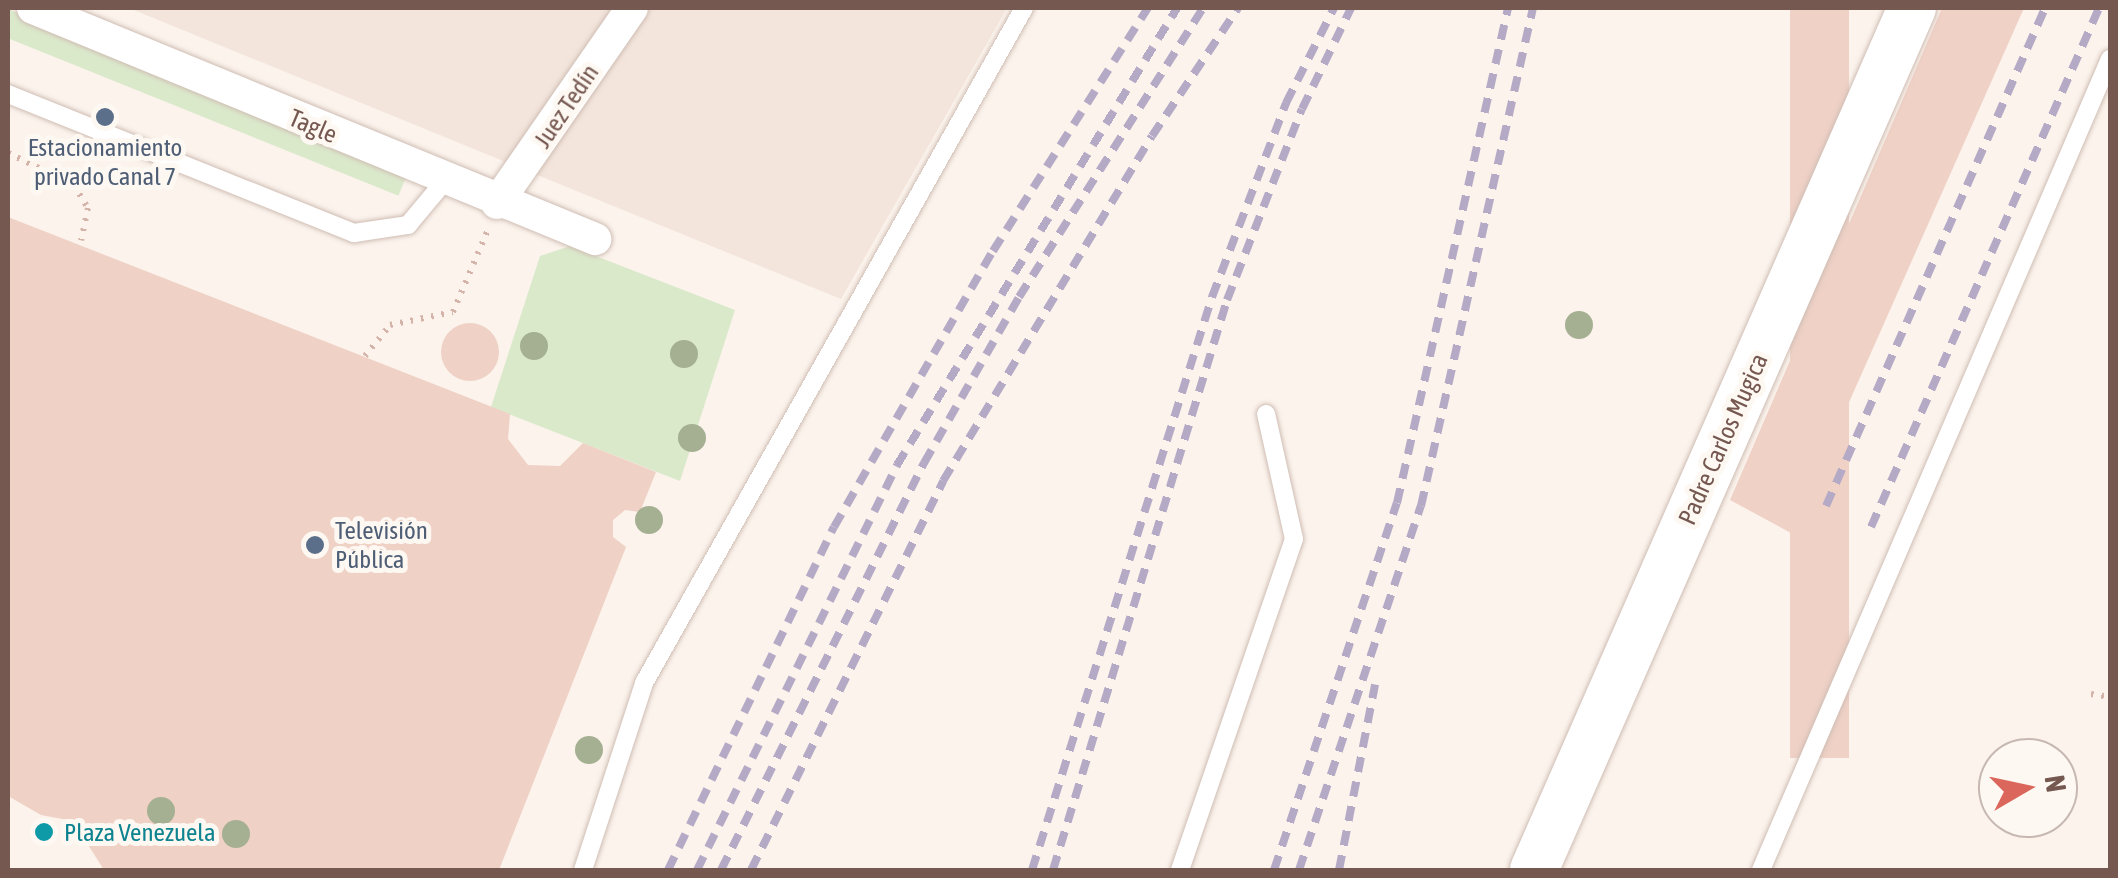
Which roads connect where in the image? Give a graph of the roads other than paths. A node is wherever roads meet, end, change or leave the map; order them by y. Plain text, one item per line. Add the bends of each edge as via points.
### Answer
1 (33, 8) edge
2 (632, 8) edge
3 (1024, 8) edge
4 (1912, 8) edge
5 (2110, 59) edge
6 (8, 94) edge
7 (444, 182) junction
8 (497, 203) junction
9 (595, 240) dead end
10 (1266, 414) dead end
11 (583, 870) edge
12 (1180, 870) edge
13 (1534, 870) edge
14 (1761, 870) edge

1 - 7 street, Tagle
2 - 8 street, Juez Tedín
3 - 11 lane via 644,683
4 - 13 street, Padre Carlos Mugica
5 - 14 lane
6 - 7 lane via 354,233 408,224
7 - 8 street, Tagle
8 - 9 street, Tagle
10 - 12 lane via 1294,539

